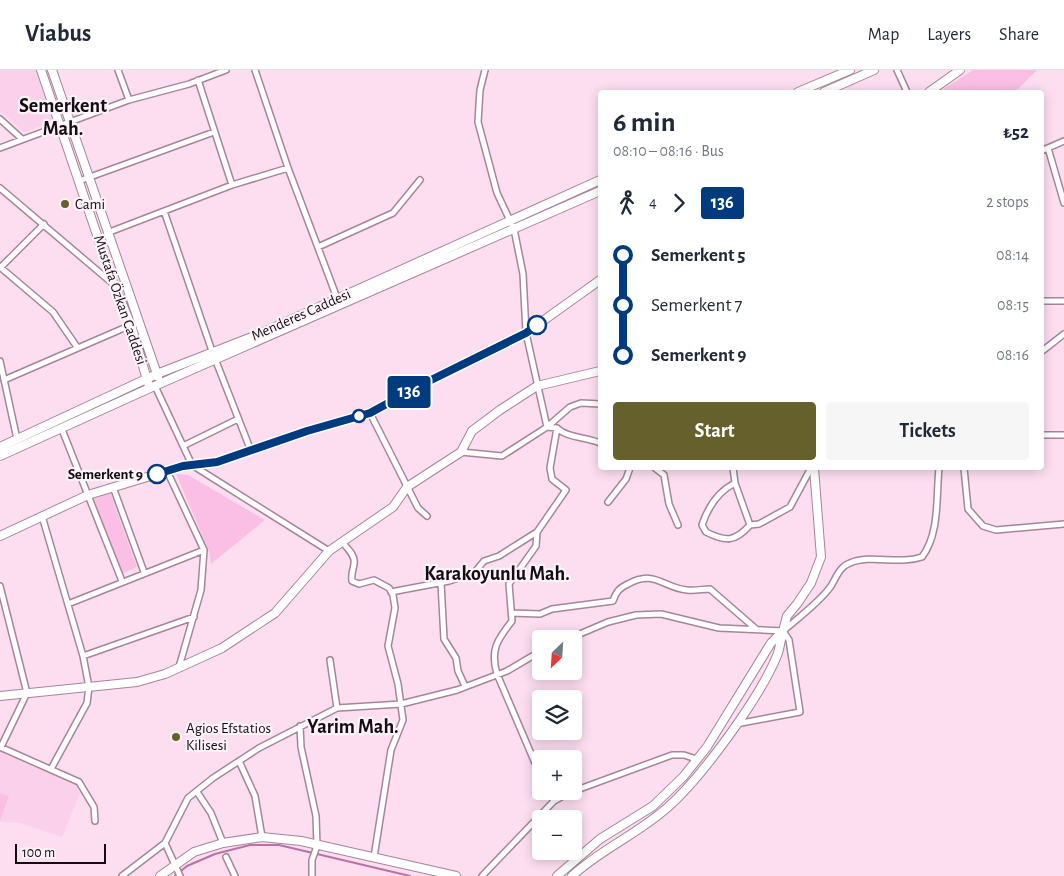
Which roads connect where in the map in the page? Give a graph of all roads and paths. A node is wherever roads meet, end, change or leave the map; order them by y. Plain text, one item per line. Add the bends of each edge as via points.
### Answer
1 (41, 70) edge
2 (52, 70) edge
3 (118, 70) edge
4 (226, 70) edge
5 (255, 70) edge
6 (485, 70) edge
7 (850, 70) edge
8 (874, 70) edge
9 (897, 70) edge
10 (960, 70) edge
11 (198, 80) junction
12 (803, 90) edge
13 (829, 90) edge
14 (906, 90) edge
15 (932, 90) edge
16 (129, 100) junction
17 (0, 119) edge
18 (69, 122) junction
19 (60, 125) junction
20 (214, 132) junction
21 (22, 139) junction
22 (1064, 141) edge
23 (0, 148) edge
24 (1048, 148) junction
25 (1044, 150) edge
26 (288, 168) junction
27 (89, 177) junction
28 (79, 180) junction
29 (420, 180) dead end
30 (598, 181) edge
31 (232, 185) junction
32 (0, 188) edge
33 (598, 192) edge
34 (1064, 203) edge
35 (164, 211) junction
36 (510, 220) junction
37 (44, 224) junction
38 (514, 229) junction
39 (107, 233) junction
40 (318, 247) junction
41 (0, 267) edge
42 (598, 281) edge
43 (114, 285) junction
44 (337, 298) junction
45 (1044, 301) edge
46 (1064, 301) edge
47 (131, 325) junction
48 (526, 333) junction
49 (1064, 334) edge
50 (77, 347) junction
51 (1044, 350) edge
52 (215, 357) junction
53 (0, 361) edge
54 (598, 371) edge
55 (157, 374) junction
56 (146, 379) junction
57 (4, 380) junction
58 (155, 386) junction
59 (536, 386) junction
60 (598, 404) edge
61 (370, 413) junction
62 (238, 419) junction
63 (61, 427) junction
64 (547, 427) junction
65 (557, 428) junction
66 (1044, 435) edge
67 (1064, 435) edge
68 (16, 439) junction
69 (598, 442) edge
70 (183, 446) junction
71 (0, 447) edge
72 (251, 452) junction
73 (460, 452) junction
74 (0, 456) edge
75 (192, 465) junction
76 (629, 470) edge
77 (658, 470) edge
78 (733, 470) edge
79 (812, 470) edge
80 (813, 470) edge
81 (939, 470) edge
82 (964, 470) edge
83 (167, 471) junction
84 (735, 483) junction
85 (113, 487) junction
86 (407, 487) junction
87 (88, 495) junction
88 (608, 502) dead end
89 (42, 516) junction
90 (427, 516) dead end
91 (1064, 524) edge
92 (678, 525) dead end
93 (750, 525) junction
94 (537, 532) junction
95 (0, 536) edge
96 (342, 542) junction
97 (204, 550) junction
98 (329, 551) junction
99 (144, 572) junction
100 (122, 581) junction
101 (441, 583) junction
102 (0, 586) edge
103 (391, 592) junction
104 (68, 604) junction
105 (512, 613) junction
106 (6, 616) junction
107 (194, 617) junction
108 (0, 618) edge
109 (756, 629) junction
110 (783, 630) junction
111 (582, 633) edge
112 (83, 656) junction
113 (532, 656) edge
114 (330, 660) dead end
115 (179, 667) junction
116 (497, 674) junction
117 (465, 686) junction
118 (89, 687) junction
119 (27, 693) junction
120 (0, 696) edge
121 (401, 704) junction
122 (337, 708) junction
123 (735, 724) junction
124 (300, 726) junction
125 (0, 747) edge
126 (532, 756) edge
127 (696, 759) junction
128 (239, 761) junction
129 (51, 768) junction
130 (582, 788) edge
131 (197, 792) junction
132 (554, 801) edge
133 (96, 821) dead end
134 (262, 837) junction
135 (165, 843) junction
136 (223, 843) junction
137 (317, 846) junction
138 (226, 857) dead end
139 (374, 857) junction
140 (175, 866) junction
141 (180, 875) edge
142 (122, 876) edge
143 (160, 876) edge
144 (235, 876) edge
145 (312, 876) edge
146 (456, 876) edge
147 (482, 876) edge
148 (558, 876) edge
149 (572, 876) edge

1 - 19 main road, Mustafa Özkan Caddesi
2 - 18 main road, Mustafa Özkan Caddesi
3 - 16 street
4 - 11 street
5 - 26 street
6 - 36 street via 478,122 498,193
7 - 12 main road
8 - 13 main road
9 - 14 street
10 - 15 main road
11 - 16 street
11 - 20 street
16 - 18 street
17 - 21 street
18 - 19 street
18 - 27 main road, Mustafa Özkan Caddesi
19 - 21 street
19 - 28 main road, Mustafa Özkan Caddesi
20 - 27 street
20 - 31 street
21 - 23 street
22 - 24 street
24 - 25 street
24 - 34 street
26 - 31 street
26 - 40 street
27 - 28 street
27 - 39 main road, Mustafa Özkan Caddesi
28 - 43 main road, Mustafa Özkan Caddesi
29 - 40 street via 393,213
30 - 36 main road, Menderes Caddesi
31 - 35 street
32 - 37 street
33 - 38 main road, Menderes Caddesi
35 - 39 street
35 - 52 street
36 - 38 street
36 - 44 main road, Menderes Caddesi
37 - 41 street
37 - 43 street
38 - 48 street via 523,274
38 - 52 main road, Menderes Caddesi
39 - 55 main road, Mustafa Özkan Caddesi
40 - 44 street
41 - 50 street via 54,312
42 - 48 main road
43 - 47 main road, Mustafa Özkan Caddesi
44 - 52 main road, Menderes Caddesi
45 - 46 street
47 - 50 street
47 - 56 main road, Mustafa Özkan Caddesi
48 - 59 street
48 - 61 main road
49 - 51 street
50 - 57 street
52 - 55 main road, Menderes Caddesi
52 - 58 main road, Menderes Caddesi
52 - 62 street
53 - 57 street
54 - 59 main road
55 - 56 main road, Menderes Caddesi
55 - 58 main road, Mustafa Özkan Caddesi
56 - 58 main road, Mustafa Özkan Caddesi
56 - 68 main road, Menderes Caddesi
57 - 68 street
58 - 63 main road, Menderes Caddesi
58 - 70 street
59 - 64 street
59 - 73 main road via 472,431
60 - 64 street via 581,403 570,407
61 - 72 main road via 307,431
61 - 86 street
62 - 70 street
62 - 72 street
63 - 74 main road, Menderes Caddesi
63 - 87 street
64 - 65 street
64 - 73 street via 502,456
65 - 69 street
65 - 94 street via 550,468 552,479 566,490
66 - 67 street
68 - 71 main road, Menderes Caddesi
70 - 75 street
72 - 75 main road
73 - 86 main road
75 - 83 main road
75 - 98 street
76 - 88 street via 626,480
77 - 92 street via 664,475 669,504
78 - 84 street
79 - 93 street via 790,507 759,524
80 - 110 main road via 821,557 811,583 787,616
81 - 110 street via 935,526 922,558 901,562 864,560 849,563 838,572 829,588
82 - 91 street via 968,509 983,526 996,530
83 - 85 main road
83 - 97 street
84 - 93 street
84 - 93 street via 723,489 706,513 702,525 706,532 727,540 742,535
85 - 87 main road
85 - 99 street
86 - 90 street via 418,508
86 - 96 main road via 393,508
87 - 89 main road
87 - 100 street
89 - 95 main road
89 - 104 street
94 - 101 street via 499,556 484,561 474,573
94 - 105 street via 536,546 509,584
96 - 98 main road
96 - 103 street via 352,555 352,581 366,584 374,580
97 - 99 street
97 - 107 street via 202,590
98 - 115 main road via 275,613 222,648
99 - 100 street
100 - 104 street
101 - 103 street
101 - 117 street via 444,640 456,658
102 - 106 street
103 - 121 street via 395,608 388,646
104 - 112 street
105 - 109 street via 540,614 552,609 613,601 621,588 635,580 648,578 685,590 710,589
105 - 116 street via 512,621 496,645 493,659
106 - 108 street
106 - 119 street
107 - 112 street
107 - 115 street
109 - 110 street
109 - 111 street via 719,628 661,614 636,615
110 - 123 main road via 778,653
110 - 123 street via 789,640 800,712
110 - 127 main road via 771,643 707,747
112 - 118 street
113 - 116 street
114 - 122 street
115 - 118 main road via 137,682
116 - 117 street
116 - 126 street
117 - 121 street
118 - 119 main road
118 - 129 street via 88,703
119 - 120 main road
119 - 125 street
121 - 122 street
121 - 139 street via 403,720 390,750
122 - 124 street
123 - 149 main road via 668,808 587,862
124 - 128 street
124 - 137 street via 301,747 316,816
125 - 129 street
127 - 130 street via 684,754 672,755
127 - 148 main road via 683,777 653,806 594,843
128 - 131 street
128 - 134 street via 258,805
129 - 133 street via 79,782 94,807
131 - 135 street via 188,798
131 - 136 street via 211,813
132 - 147 street
134 - 136 main road
134 - 137 main road
135 - 140 street
135 - 142 street
136 - 140 main road via 194,852
137 - 139 main road
137 - 145 street via 312,860
138 - 144 street
139 - 146 main road
140 - 141 street
140 - 143 main road

